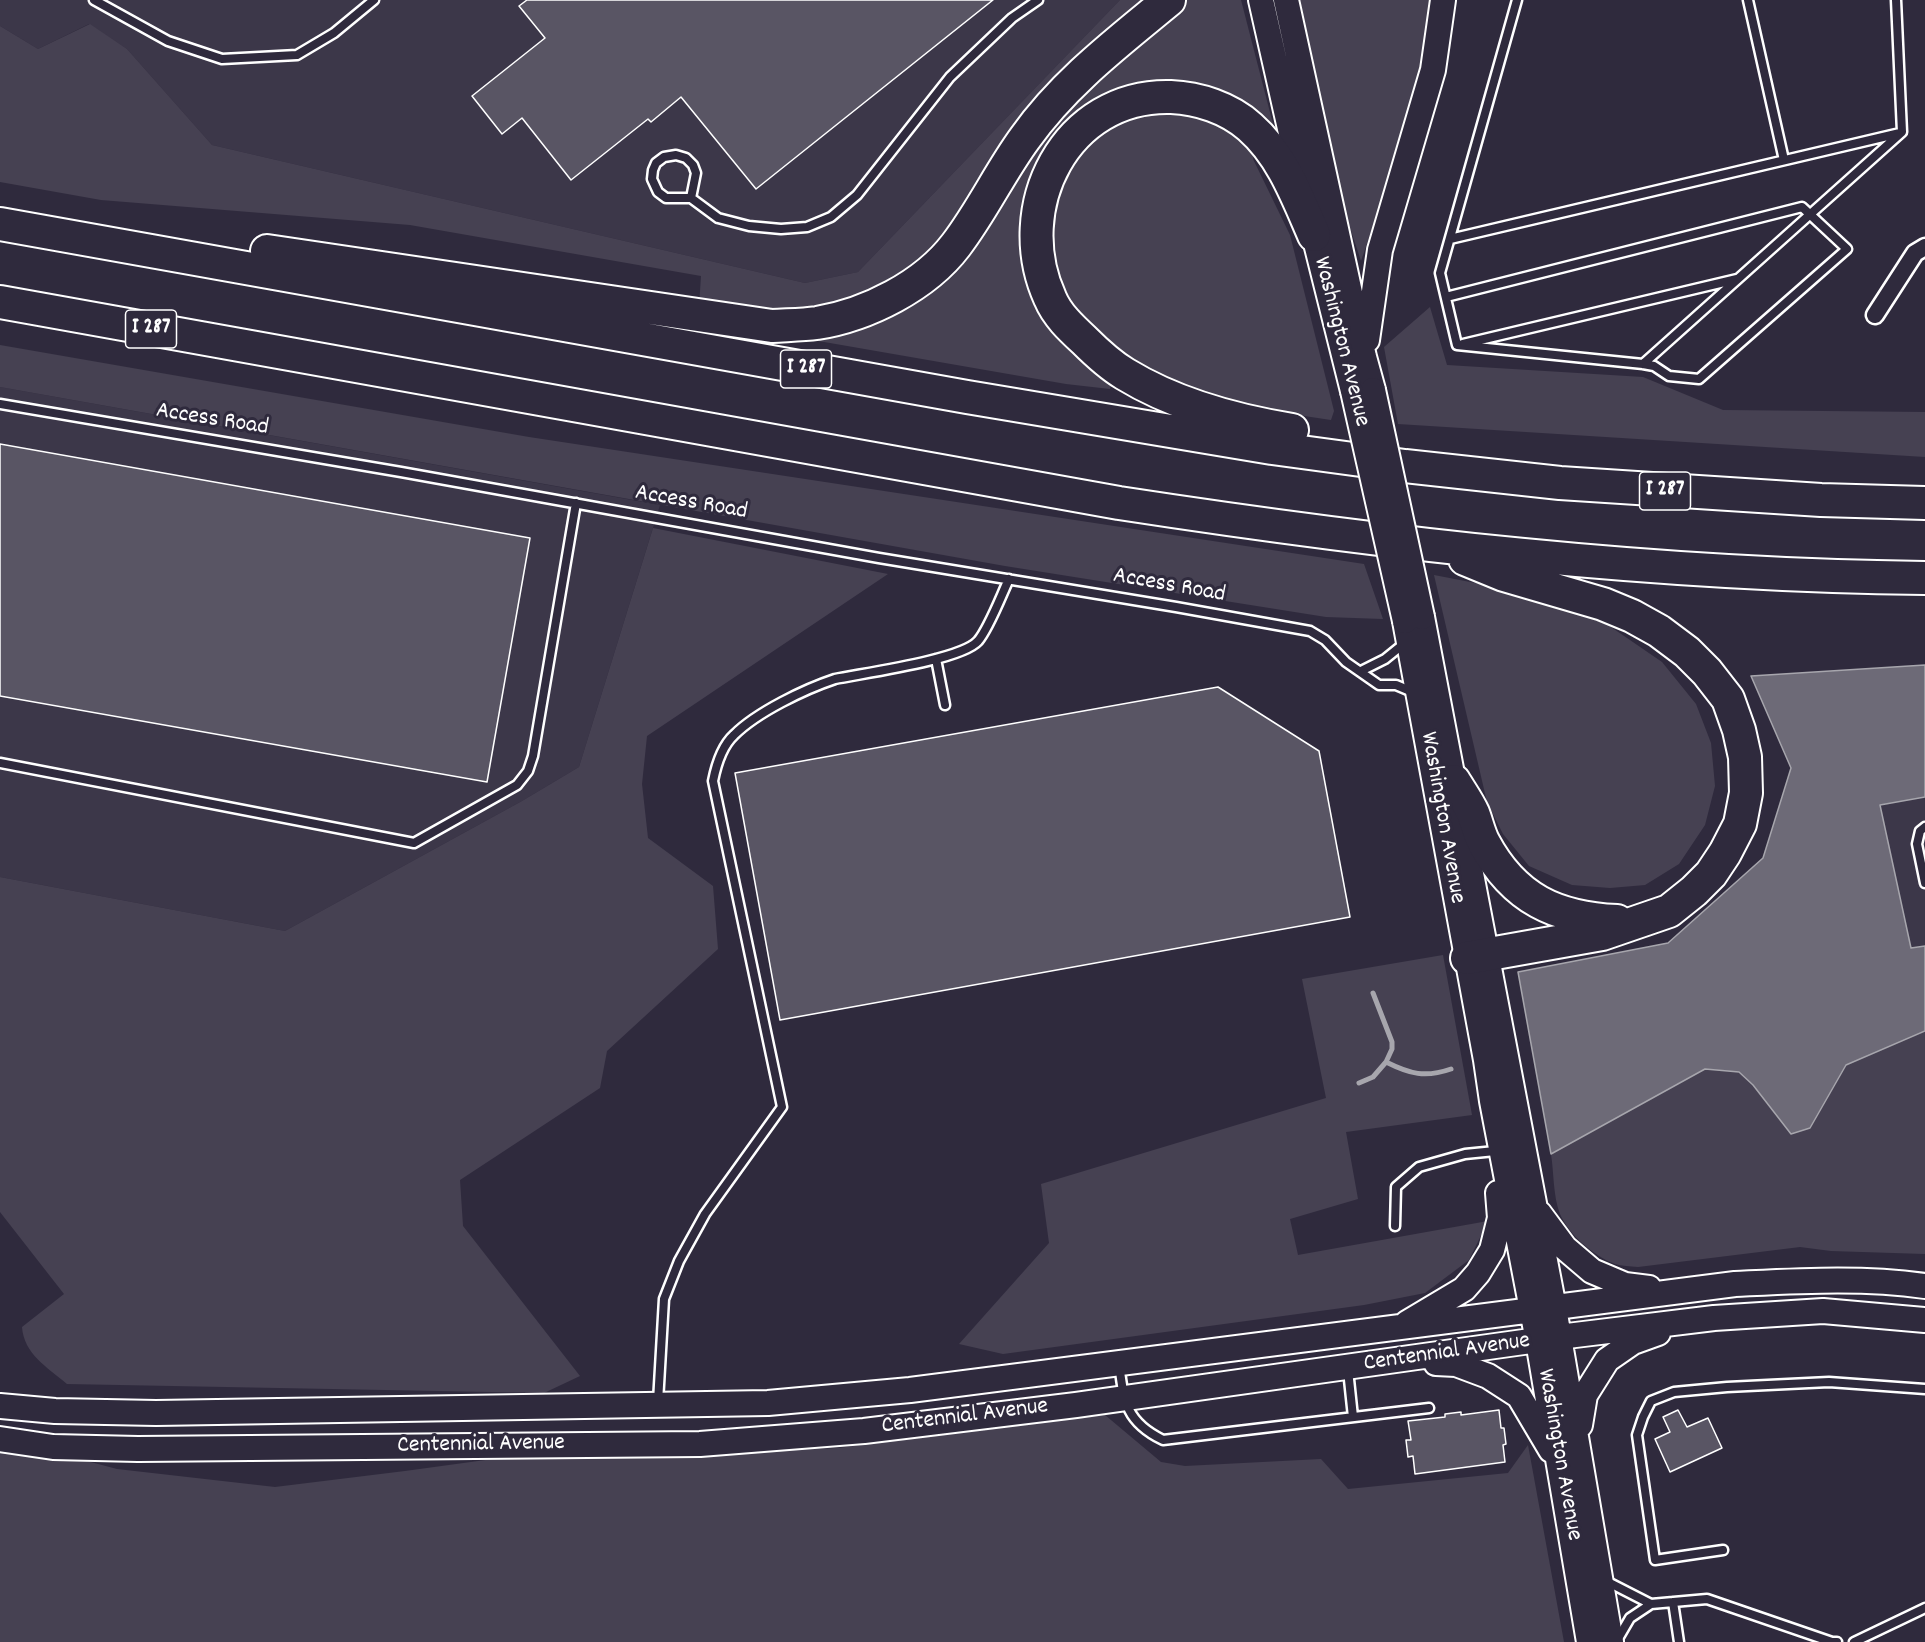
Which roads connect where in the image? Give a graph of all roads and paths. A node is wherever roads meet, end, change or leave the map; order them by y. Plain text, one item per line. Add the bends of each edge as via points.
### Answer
1 (94, 0) edge
2 (374, 0) edge
3 (1038, 0) edge
4 (1168, 0) edge
5 (1261, 0) edge
6 (1286, 0) edge
7 (1443, 0) edge
8 (1517, 0) edge
9 (1748, 0) edge
10 (1896, 0) edge
11 (1902, 132) junction
12 (1784, 160) junction
13 (691, 198) junction
14 (1810, 214) junction
15 (0, 224) edge
16 (1314, 235) junction
17 (1450, 238) junction
18 (1925, 247) edge
19 (208, 262) junction
20 (1738, 278) junction
21 (1446, 297) junction
22 (0, 302) edge
23 (1875, 315) dead end
24 (1457, 345) junction
25 (1364, 357) junction
26 (1643, 364) junction
27 (1363, 391) junction
28 (0, 404) edge
29 (1405, 466) junction
30 (576, 503) junction
31 (1925, 503) edge
32 (1437, 547) junction
33 (1925, 578) edge
34 (1010, 579) junction
35 (1412, 626) junction
36 (936, 659) junction
37 (1361, 671) junction
38 (1419, 694) junction
39 (945, 705) dead end
40 (0, 763) edge
41 (1454, 781) junction
42 (1925, 827) edge
43 (1925, 883) edge
44 (1636, 922) junction
45 (1477, 956) junction
46 (1492, 1101) junction
47 (1496, 1151) junction
48 (1534, 1206) junction
49 (1395, 1226) dead end
50 (1925, 1286) edge
51 (1678, 1292) junction
52 (1543, 1309) junction
53 (1925, 1320) edge
54 (1687, 1322) junction
55 (1399, 1328) junction
56 (1548, 1339) junction
57 (1119, 1363) junction
58 (1382, 1363) junction
59 (1347, 1368) junction
60 (1925, 1389) edge
61 (1123, 1398) junction
62 (0, 1406) edge
63 (658, 1406) junction
64 (1429, 1408) dead end
65 (1353, 1417) junction
66 (0, 1439) edge
67 (1577, 1445) junction
68 (1559, 1463) junction
69 (1723, 1550) dead end
70 (1600, 1578) junction
71 (1673, 1602) junction
72 (1651, 1604) junction
73 (1925, 1608) edge
74 (1589, 1642) edge
75 (1614, 1642) edge
76 (1679, 1642) edge
77 (1837, 1642) edge
78 (1854, 1642) edge

1 - 2 lane via 168,41 222,59 297,55 334,33
3 - 13 lane via 1012,18 950,77 857,195 831,217 807,226 781,229 749,226 718,218
4 - 19 highway via 1084,71 1052,104 1024,138 955,247 929,273 894,297 857,313 772,326 250,249
5 - 16 main road, Washington Avenue
6 - 25 main road, Washington Avenue
7 - 25 main road via 1433,70 1380,250
8 - 17 lane
9 - 12 lane
10 - 11 lane
11 - 12 lane
11 - 14 lane
12 - 17 lane
13 - 13 lane via 666,198 658,192 652,179 656,163 664,157 686,158 696,173
14 - 20 lane
14 - 21 lane via 1802,207
14 - 26 lane via 1847,249 1699,379 1669,376
15 - 19 highway, I 287
16 - 27 main road, Washington Avenue
16 - 29 highway via 1275,155 1249,126 1201,101 1161,97 1141,99 1109,111 1065,146 1043,186 1036,253 1050,298 1066,323 1125,374 1178,400 1256,424 1340,438
17 - 21 lane via 1440,273
18 - 23 street via 1915,253
19 - 29 highway, I 287 via 990,401
20 - 24 lane
20 - 26 lane
21 - 24 lane
22 - 32 highway, I 287 via 1119,503
24 - 26 lane
25 - 27 main road, Washington Avenue
27 - 35 main road, Washington Avenue, bridge
28 - 30 lane, Access Road
29 - 31 highway, I 287 via 1710,494
30 - 34 lane, Access Road
30 - 40 lane via 528,771 517,785 414,843
32 - 33 highway, I 287 via 1671,568
32 - 44 highway via 1504,575 1632,616 1687,652 1728,699 1745,757 1746,793 1740,824 1711,874 1695,891 1669,911
34 - 36 lane via 977,642 967,650
34 - 37 lane, Access Road via 1310,631
35 - 37 lane via 1385,659
35 - 38 main road, Washington Avenue
35 - 41 main road, Washington Avenue
36 - 39 lane
36 - 63 lane via 825,682 768,710 732,736 717,763 713,781 782,1107 705,1214 679,1261 664,1299
37 - 38 lane, Access Road via 1379,685 1396,685
38 - 45 main road, Washington Avenue
41 - 44 highway via 1498,866 1532,899 1554,910 1594,920
41 - 45 main road, Washington Avenue
42 - 43 lane via 1917,844
44 - 45 highway via 1602,934
45 - 46 main road, Washington Avenue
45 - 48 main road, Washington Avenue
46 - 47 main road
46 - 52 main road, Washington Avenue
47 - 49 lane via 1465,1154 1419,1167 1396,1187
47 - 55 main road via 1500,1218 1492,1250 1464,1289
48 - 51 main road via 1565,1248 1592,1271 1625,1285
48 - 52 main road, Washington Avenue
50 - 51 main road, Centennial Avenue via 1827,1279 1735,1284
51 - 52 main road, Centennial Avenue
52 - 55 main road, Centennial Avenue
52 - 56 main road, Washington Avenue
53 - 54 main road, Centennial Avenue via 1823,1311
54 - 56 main road, Centennial Avenue
54 - 67 main road via 1633,1342 1607,1360 1585,1395
55 - 57 main road, Centennial Avenue
56 - 58 main road, Centennial Avenue
56 - 67 main road, Washington Avenue
56 - 68 main road, Washington Avenue
57 - 61 lane
57 - 63 main road, Centennial Avenue via 910,1390 768,1403
58 - 59 main road, Centennial Avenue
58 - 68 main road via 1456,1364 1488,1376 1519,1396
59 - 61 main road, Centennial Avenue
59 - 65 lane
60 - 69 lane via 1806,1383 1674,1392 1651,1401 1637,1435 1656,1560
61 - 65 lane via 1137,1422 1163,1440
61 - 66 main road, Centennial Avenue via 864,1431 700,1444 138,1449 53,1447
62 - 63 main road, Centennial Avenue via 156,1413
64 - 65 lane
67 - 70 main road, Washington Avenue
68 - 74 main road, Washington Avenue
70 - 72 lane
70 - 75 main road, Washington Avenue
71 - 72 lane
71 - 76 lane
71 - 77 lane via 1707,1599
72 - 75 lane via 1630,1618
73 - 78 lane

